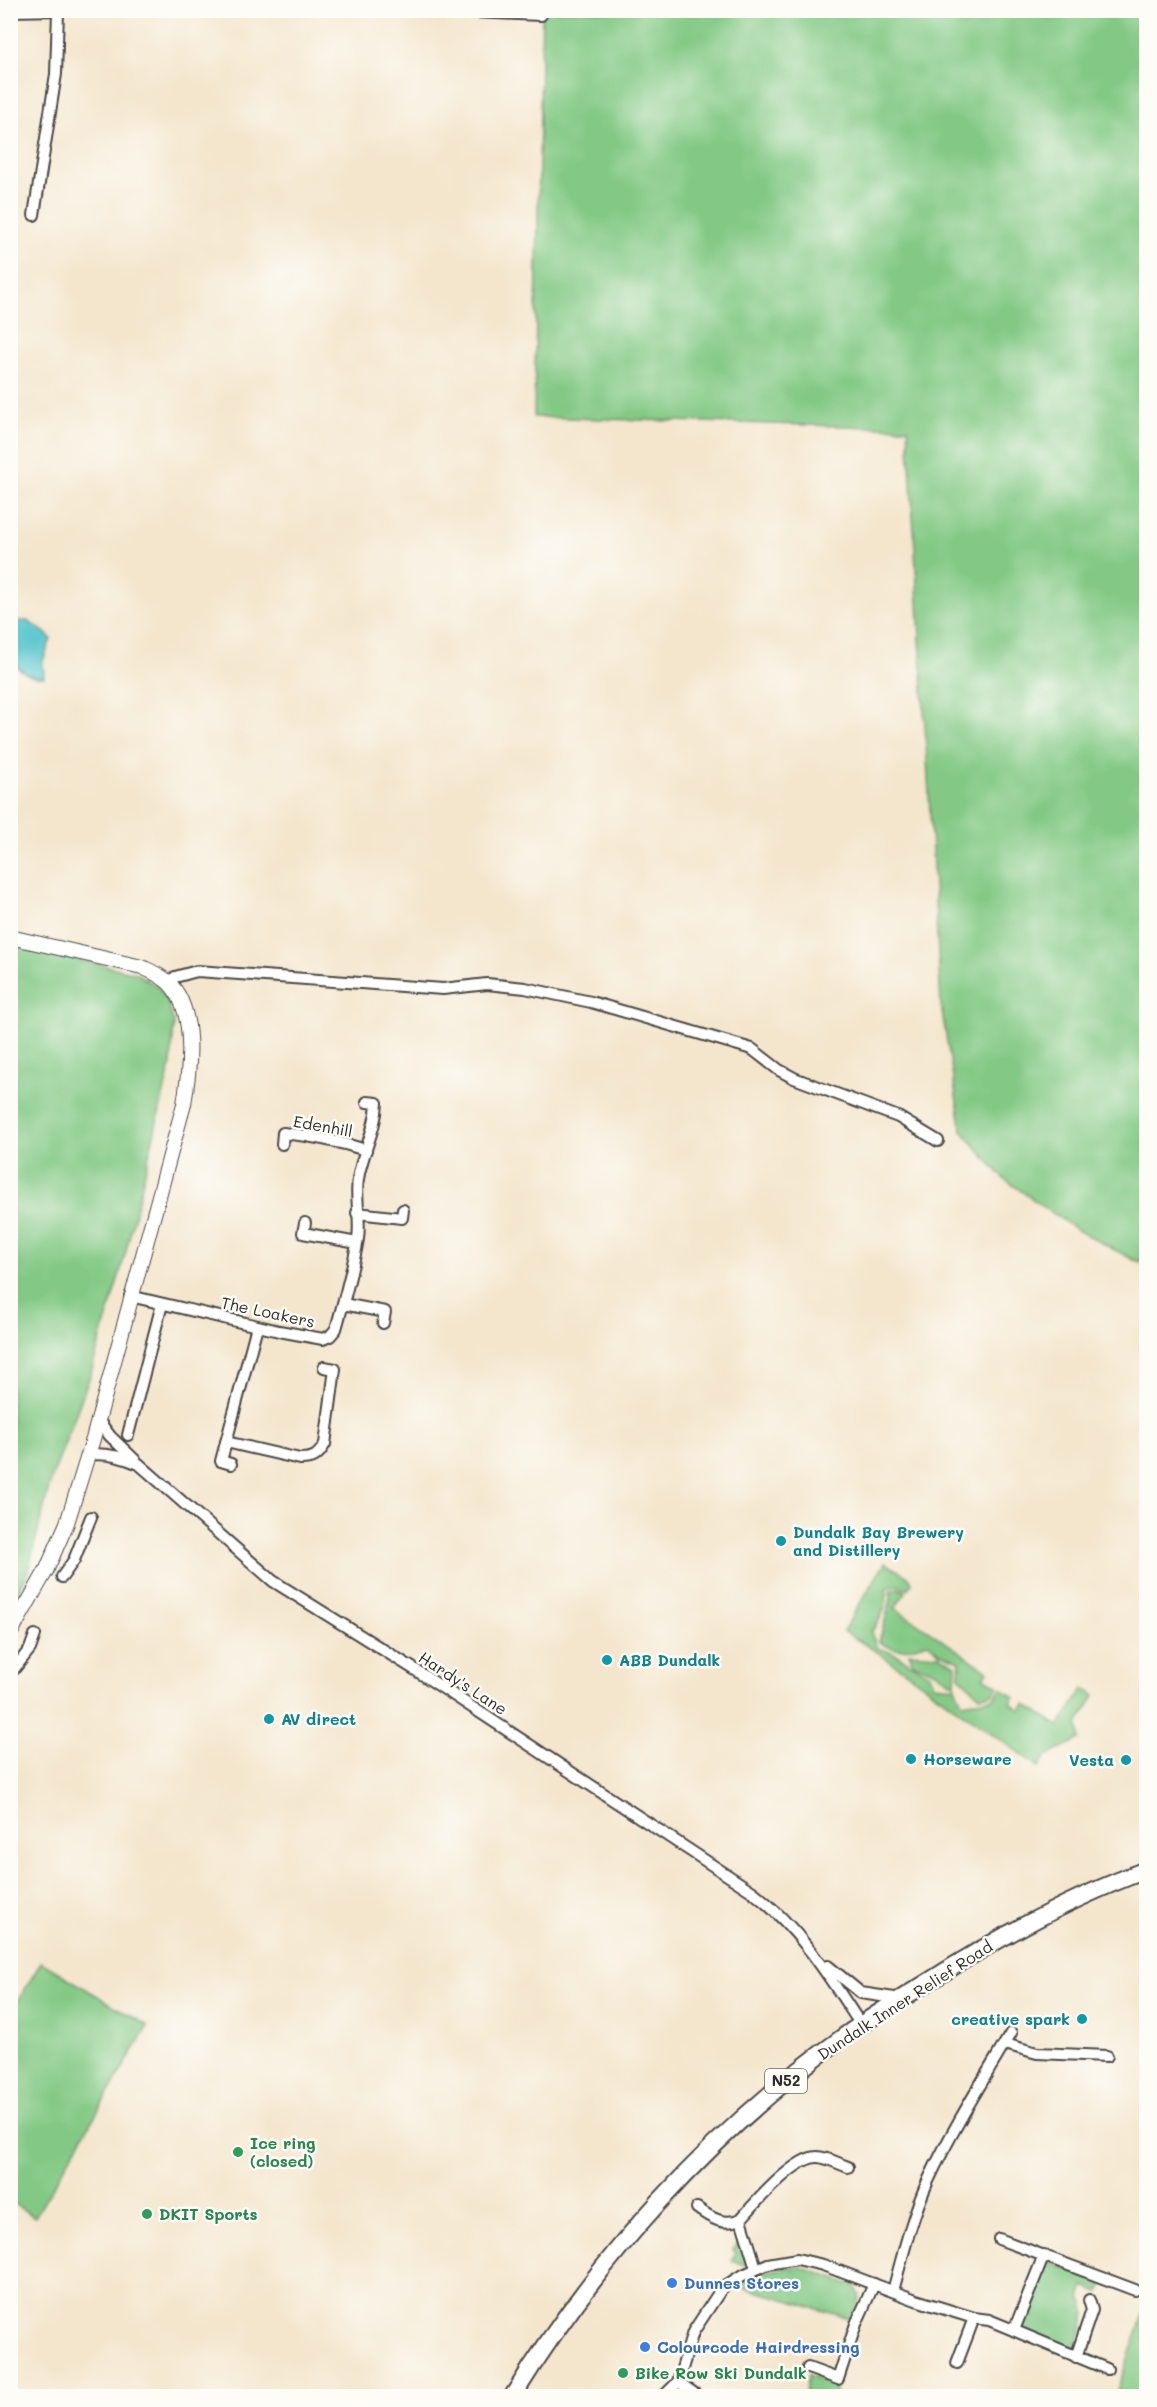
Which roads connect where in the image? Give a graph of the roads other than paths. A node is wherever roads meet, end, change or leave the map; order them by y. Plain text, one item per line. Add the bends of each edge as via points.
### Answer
1 (58, 10) edge
2 (427, 10) edge
3 (10, 11) edge
4 (541, 15) dead end
5 (34, 215) dead end
6 (10, 937) edge
7 (169, 983) junction
8 (367, 1102) dead end
9 (938, 1141) dead end
10 (282, 1144) dead end
11 (366, 1150) junction
12 (404, 1210) dead end
13 (357, 1213) junction
14 (305, 1223) dead end
15 (357, 1243) junction
16 (130, 1296) junction
17 (162, 1304) junction
18 (343, 1304) junction
19 (383, 1323) dead end
20 (257, 1326) junction
21 (324, 1367) dead end
22 (98, 1420) junction
23 (128, 1435) dead end
24 (226, 1442) junction
25 (88, 1455) junction
26 (139, 1464) junction
27 (231, 1464) dead end
28 (91, 1517) dead end
29 (64, 1531) junction
30 (81, 1542) junction
31 (62, 1577) dead end
32 (10, 1634) edge
33 (35, 1635) dead end
34 (10, 1674) edge
35 (1146, 1870) edge
36 (814, 1954) junction
37 (902, 1999) junction
38 (861, 2025) junction
39 (1011, 2033) dead end
40 (1005, 2044) junction
41 (1107, 2055) dead end
42 (848, 2167) dead end
43 (697, 2208) dead end
44 (741, 2219) junction
45 (999, 2239) dead end
46 (1044, 2254) junction
47 (756, 2268) junction
48 (874, 2284) junction
49 (1135, 2290) dead end
50 (892, 2291) junction
51 (1089, 2300) dead end
52 (974, 2318) junction
53 (1014, 2330) junction
54 (1076, 2357) junction
55 (957, 2363) dead end
56 (808, 2368) dead end
57 (1107, 2369) dead end
58 (678, 2382) junction
59 (513, 2397) edge
60 (664, 2397) edge
61 (698, 2397) edge

1 - 3 street
1 - 5 street via 56,74
2 - 4 street
6 - 7 main road via 142,967
7 - 9 street via 175,977 197,971 443,989 487,984 525,988 591,1002 752,1049 794,1078 898,1117
7 - 16 main road via 185,1011 190,1055 188,1079
8 - 11 street, The Loakers via 377,1103
10 - 11 street, Edenhill via 283,1133 319,1137
11 - 13 street, The Loakers via 357,1181
12 - 13 street via 402,1218
13 - 15 street, The Loakers
14 - 15 street via 303,1233
15 - 18 street, The Loakers
16 - 17 street, The Loakers
16 - 22 main road
17 - 20 street, The Loakers
17 - 23 street
18 - 19 street via 385,1312
18 - 20 street, The Loakers via 336,1329 322,1339
20 - 24 street
21 - 24 street via 335,1369 325,1444 319,1454 312,1459 300,1459
22 - 25 main road
22 - 26 street
24 - 27 street via 221,1461
25 - 26 street, Hardy's Lane via 118,1456
25 - 29 main road
26 - 36 street, Hardy's Lane via 273,1581 687,1847 776,1911
28 - 30 street
29 - 30 street
29 - 32 main road
30 - 31 street
33 - 34 street via 30,1649
35 - 37 main road, Dundalk Inner Relief Road / N52 via 1018,1928
36 - 37 street, Hardy's Lane via 861,1993
36 - 38 street, Hardy's Lane
37 - 38 main road, Dundalk Inner Relief Road / N52
38 - 59 main road, Dundalk Inner Relief Road / N52 via 788,2080 672,2189 592,2282
39 - 40 street
40 - 41 street via 1037,2053
40 - 50 street via 928,2182
42 - 44 street via 818,2157 804,2159
43 - 44 street via 730,2223
44 - 47 street
45 - 46 street
46 - 49 street
46 - 53 street
47 - 48 street via 797,2259
47 - 58 street via 722,2288 707,2309 693,2332
48 - 50 street
48 - 56 street via 838,2379
50 - 52 street
51 - 54 street via 1092,2310
52 - 53 street
52 - 55 street
53 - 54 street
54 - 57 street
58 - 60 street
58 - 61 street

